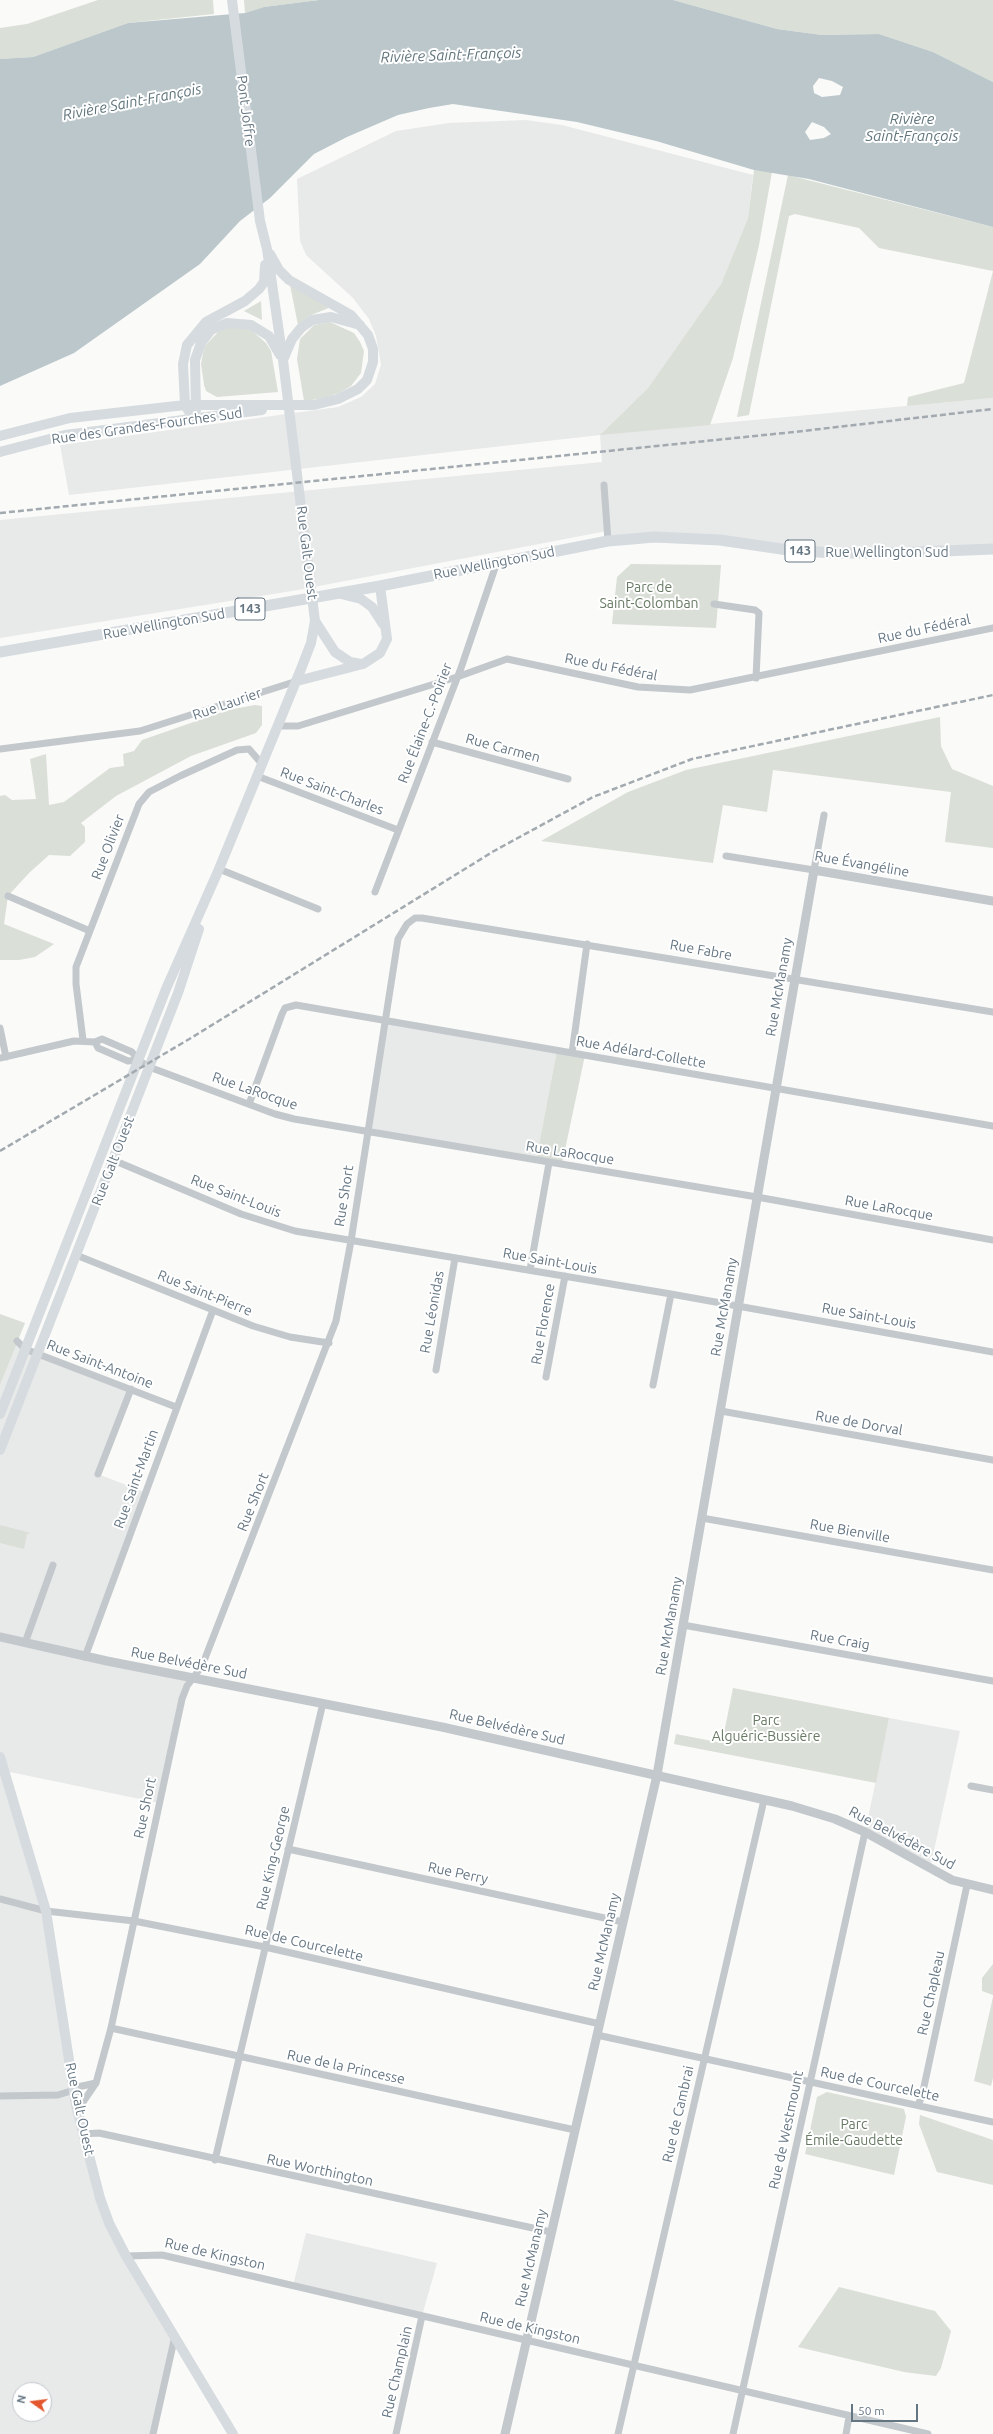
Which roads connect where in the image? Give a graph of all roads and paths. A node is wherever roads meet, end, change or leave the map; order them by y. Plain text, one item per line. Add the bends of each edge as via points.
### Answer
1 (232, 0) edge
2 (260, 221) joint
3 (267, 249) junction
4 (360, 325) junction
5 (283, 360) junction
6 (198, 404) junction
7 (185, 405) junction
8 (296, 406) junction
9 (194, 420) junction
10 (0, 436) edge
11 (0, 452) edge
12 (604, 485) dead end
13 (608, 541) junction
14 (993, 548) edge
15 (497, 562) junction
16 (380, 586) junction
17 (336, 593) junction
18 (714, 604) dead end
19 (315, 617) junction
20 (993, 628) edge
21 (386, 631) junction
22 (0, 652) edge
23 (362, 664) junction
24 (457, 677) junction
25 (756, 678) junction
26 (297, 681) junction
27 (278, 726) junction
28 (432, 742) junction
29 (0, 749) edge
30 (262, 764) junction
31 (257, 776) junction
32 (568, 779) dead end
33 (824, 815) dead end
34 (398, 830) junction
35 (726, 856) dead end
36 (219, 869) junction
37 (814, 870) junction
38 (375, 892) dead end
39 (8, 896) dead end
40 (993, 901) edge
41 (318, 909) dead end
42 (407, 924) joint
43 (90, 931) junction
44 (587, 944) junction
45 (794, 979) junction
46 (993, 1012) edge
47 (386, 1021) junction
48 (0, 1028) edge
49 (83, 1040) junction
50 (572, 1053) junction
51 (3, 1058) edge
52 (138, 1060) junction
53 (149, 1066) junction
54 (776, 1089) junction
55 (249, 1104) junction
56 (993, 1126) edge
57 (368, 1131) junction
58 (113, 1160) junction
59 (549, 1163) junction
60 (757, 1197) junction
61 (993, 1240) edge
62 (351, 1241) junction
63 (76, 1256) junction
64 (455, 1258) junction
65 (530, 1270) junction
66 (565, 1276) junction
67 (671, 1294) junction
68 (739, 1306) junction
69 (213, 1310) junction
70 (17, 1341) dead end
71 (329, 1343) junction
72 (25, 1349) junction
73 (993, 1352) edge
74 (38, 1354) junction
75 (436, 1370) dead end
76 (546, 1377) dead end
77 (653, 1385) dead end
78 (131, 1389) junction
79 (176, 1407) junction
80 (721, 1412) junction
81 (0, 1414) edge
82 (0, 1450) edge
83 (993, 1460) edge
84 (98, 1474) dead end
85 (702, 1518) junction
86 (53, 1565) dead end
87 (993, 1570) edge
88 (683, 1625) junction
89 (0, 1636) edge
90 (25, 1643) junction
91 (85, 1657) junction
92 (192, 1678) junction
93 (993, 1681) edge
94 (323, 1703) junction
95 (0, 1756) edge
96 (657, 1775) junction
97 (971, 1786) dead end
98 (993, 1790) edge
99 (764, 1800) junction
100 (865, 1832) junction
101 (288, 1849) junction
102 (967, 1885) junction
103 (993, 1890) edge
104 (0, 1899) edge
105 (46, 1911) junction
106 (134, 1921) junction
107 (623, 1922) junction
108 (265, 1947) junction
109 (600, 2024) junction
110 (111, 2028) junction
111 (597, 2035) junction
112 (239, 2057) junction
113 (704, 2059) junction
114 (810, 2082) junction
115 (96, 2083) junction
116 (73, 2089) junction
117 (0, 2096) edge
118 (76, 2105) junction
119 (918, 2105) junction
120 (993, 2122) edge
121 (575, 2130) junction
122 (83, 2134) junction
123 (215, 2160) junction
124 (551, 2232) junction
125 (126, 2256) junction
126 (422, 2316) junction
127 (176, 2338) junction
128 (527, 2339) junction
129 (634, 2366) junction
130 (742, 2392) junction
131 (849, 2417) junction
132 (153, 2434) edge
133 (233, 2434) edge
134 (396, 2434) edge
135 (505, 2434) edge
136 (618, 2434) edge
137 (733, 2434) edge
138 (846, 2434) edge
139 (928, 2434) edge

1 - 2 main road, Pont Joffre
2 - 3 main road, Rue Galt Ouest
3 - 4 main road, Rue des Grandes-Fourches Sud via 279,270 290,280 351,314
3 - 5 main road, Rue Galt Ouest
3 - 7 main road via 264,282 259,290 245,301 206,322 187,345 183,364
4 - 5 main road via 331,318 312,320 292,339
4 - 8 main road, Rue des Grandes-Fourches Sud via 368,335 373,348 370,372 365,382 338,399
5 - 6 main road via 269,336 259,329 236,322 218,326 205,336 197,351 194,372
5 - 19 main road, Rue Galt Ouest
6 - 7 main road, Rue des Grandes-Fourches Sud
6 - 8 main road, Rue des Grandes-Fourches Sud
6 - 9 main road
7 - 9 main road
7 - 10 main road, Rue des Grandes-Fourches Sud via 70,418
8 - 9 main road, Rue des Grandes-Fourches Sud
9 - 11 main road, Rue des Grandes-Fourches Sud via 65,435
12 - 13 street
13 - 14 main road, Rue Wellington Sud / 143 via 654,537 701,538 788,550 834,553 908,553
13 - 15 main road, Rue Wellington Sud / 143
15 - 16 main road, Rue Wellington Sud / 143
15 - 24 street, Rue Élaine-C.-Poirier
16 - 17 main road, Rue Wellington Sud / 143
16 - 21 main road, Rue Laurier
17 - 21 main road via 361,599 372,607
17 - 22 main road, Rue Wellington Sud / 143
18 - 25 street via 755,610 759,613
19 - 23 main road via 328,644 339,655 350,662
19 - 26 main road, Rue Galt Ouest via 311,643
20 - 25 street, Rue du Fédéral
21 - 23 main road, Rue Laurier via 387,639 380,653
23 - 26 main road, Rue Laurier
24 - 25 street, Rue du Fédéral via 507,659 656,690 690,690
24 - 27 street, Rue du Fédéral via 298,726
24 - 28 street, Rue Élaine-C.-Poirier
26 - 27 main road, Rue Galt Ouest
26 - 29 street, Rue Laurier via 140,731
27 - 30 main road, Rue Galt Ouest
28 - 32 street, Rue Carmen
28 - 34 street, Rue Élaine-C.-Poirier
30 - 31 main road, Rue Galt Ouest
30 - 43 street, Rue Olivier via 254,753 243,749 180,776 144,797
31 - 34 street, Rue Saint-Charles
31 - 36 main road, Rue Galt Ouest
33 - 37 street, Rue McManamy
34 - 38 street, Rue Élaine-C.-Poirier
35 - 37 street, Rue Évangéline
36 - 41 street
36 - 52 main road, Rue Galt Ouest
36 - 53 main road, Rue Galt Ouest via 178,993
37 - 40 street, Rue Évangéline
37 - 45 street, Rue McManamy
39 - 43 street
42 - 44 street, Rue Fabre via 415,918 422,918
42 - 47 street, Rue Short via 398,939
43 - 49 street, Rue Olivier via 76,967
44 - 45 street, Rue Fabre
44 - 50 street
45 - 46 street, Rue Fabre
45 - 54 street, Rue McManamy
47 - 50 street, Rue Adélard-Collette
47 - 55 street, Rue Adélard-Collette via 296,1005 285,1008
47 - 57 street, Rue Short
48 - 51 street
49 - 51 street
49 - 52 street, Rue LaRocque via 94,1042 102,1039 132,1052
50 - 54 street, Rue Adélard-Collette
52 - 53 street, Rue LaRocque
52 - 72 main road, Rue Galt Ouest
53 - 55 street, Rue LaRocque
53 - 58 main road, Rue Galt Ouest
54 - 56 street, Rue Adélard-Collette
54 - 60 street, Rue McManamy
55 - 57 street, Rue LaRocque via 294,1119
57 - 59 street, Rue LaRocque
57 - 62 street, Rue Short
58 - 62 street, Rue Saint-Louis via 270,1224
58 - 63 main road, Rue Galt Ouest
59 - 60 street, Rue LaRocque
59 - 65 street
60 - 61 street, Rue LaRocque
60 - 68 street, Rue McManamy
62 - 64 street, Rue Saint-Louis
62 - 71 street, Rue Short via 336,1321
63 - 69 street, Rue Saint-Pierre
63 - 74 main road, Rue Galt Ouest
64 - 65 street, Rue Saint-Louis
64 - 75 street, Rue Léonidas
65 - 66 street, Rue Saint-Louis
66 - 67 street, Rue Saint-Louis
66 - 76 street, Rue Florence
67 - 68 street, Rue Saint-Louis
67 - 77 street
68 - 73 street, Rue Saint-Louis
68 - 80 street, Rue McManamy
69 - 71 street, Rue Saint-Pierre via 270,1331
69 - 79 street, Rue Saint-Martin
70 - 72 street, Rue Saint-Antoine
71 - 92 street, Rue Short via 202,1666
72 - 74 street, Rue Saint-Antoine
72 - 81 main road, Rue Galt Ouest
74 - 78 street, Rue Saint-Antoine
74 - 82 main road, Rue Galt Ouest
78 - 79 street, Rue Saint-Antoine
78 - 84 street
79 - 91 street, Rue Saint-Martin
80 - 83 street, Rue de Dorval
80 - 85 street, Rue McManamy
85 - 87 street, Rue Bienville
85 - 88 street, Rue McManamy
86 - 90 street
88 - 93 street, Rue Craig
88 - 96 street, Rue McManamy
89 - 90 street, Rue Belvédère Sud
90 - 91 street, Rue Belvédère Sud
91 - 92 street, Rue Belvédère Sud
92 - 94 street, Rue Belvédère Sud
92 - 106 street, Rue Short via 182,1699
94 - 96 street, Rue Belvédère Sud
94 - 101 street, Rue King-George
95 - 105 main road, Rue Galt Ouest
96 - 99 street, Rue Belvédère Sud
96 - 107 street, Rue McManamy
97 - 98 street
99 - 100 street, Rue Belvédère Sud via 835,1819
99 - 113 street, Rue de Cambrai
100 - 102 street, Rue Belvédère Sud via 940,1875
100 - 114 street, Rue de Westmount
101 - 107 street, Rue Perry
101 - 108 street, Rue King-George
102 - 103 street, Rue Belvédère Sud
102 - 119 street, Rue Chapleau via 924,2089
104 - 105 street, Rue de Courcelette
105 - 106 street, Rue de Courcelette
105 - 116 main road, Rue Galt Ouest
106 - 108 street, Rue de Courcelette
106 - 110 street, Rue Short
107 - 109 street, Rue McManamy
108 - 109 street, Rue de Courcelette
108 - 112 street, Rue King-George
109 - 111 street, Rue McManamy
110 - 112 street, Rue de la Princesse
110 - 115 street, Rue Short
111 - 113 street, Rue de Courcelette
111 - 121 street, Rue McManamy
112 - 121 street, Rue de la Princesse
112 - 123 street, Rue King-George
113 - 114 street, Rue de Courcelette
113 - 129 street, Rue de Cambrai
114 - 119 street, Rue de Courcelette
114 - 130 street, Rue de Westmount
115 - 116 street
115 - 118 street, Rue Short via 83,2102
116 - 117 street via 58,2095
116 - 118 main road, Rue Galt Ouest
118 - 122 main road, Rue Galt Ouest
119 - 120 street, Rue de Courcelette
121 - 124 street, Rue McManamy
122 - 123 street, Rue Worthington via 99,2133
122 - 125 main road, Rue Galt Ouest via 109,2223
123 - 124 street, Rue Worthington
124 - 128 street, Rue McManamy
125 - 126 street, Rue de Kingston via 162,2255
125 - 127 main road, Rue Galt Ouest
126 - 128 street, Rue de Kingston
126 - 134 street, Rue Champlain
127 - 132 street
127 - 133 main road, Rue Galt Ouest
128 - 129 street, Rue de Kingston
128 - 135 street, Rue McManamy
129 - 130 street, Rue de Kingston
129 - 136 street, Rue de Cambrai
130 - 131 street, Rue de Kingston
130 - 137 street, Rue de Westmount
131 - 138 street
131 - 139 street, Rue de Kingston

